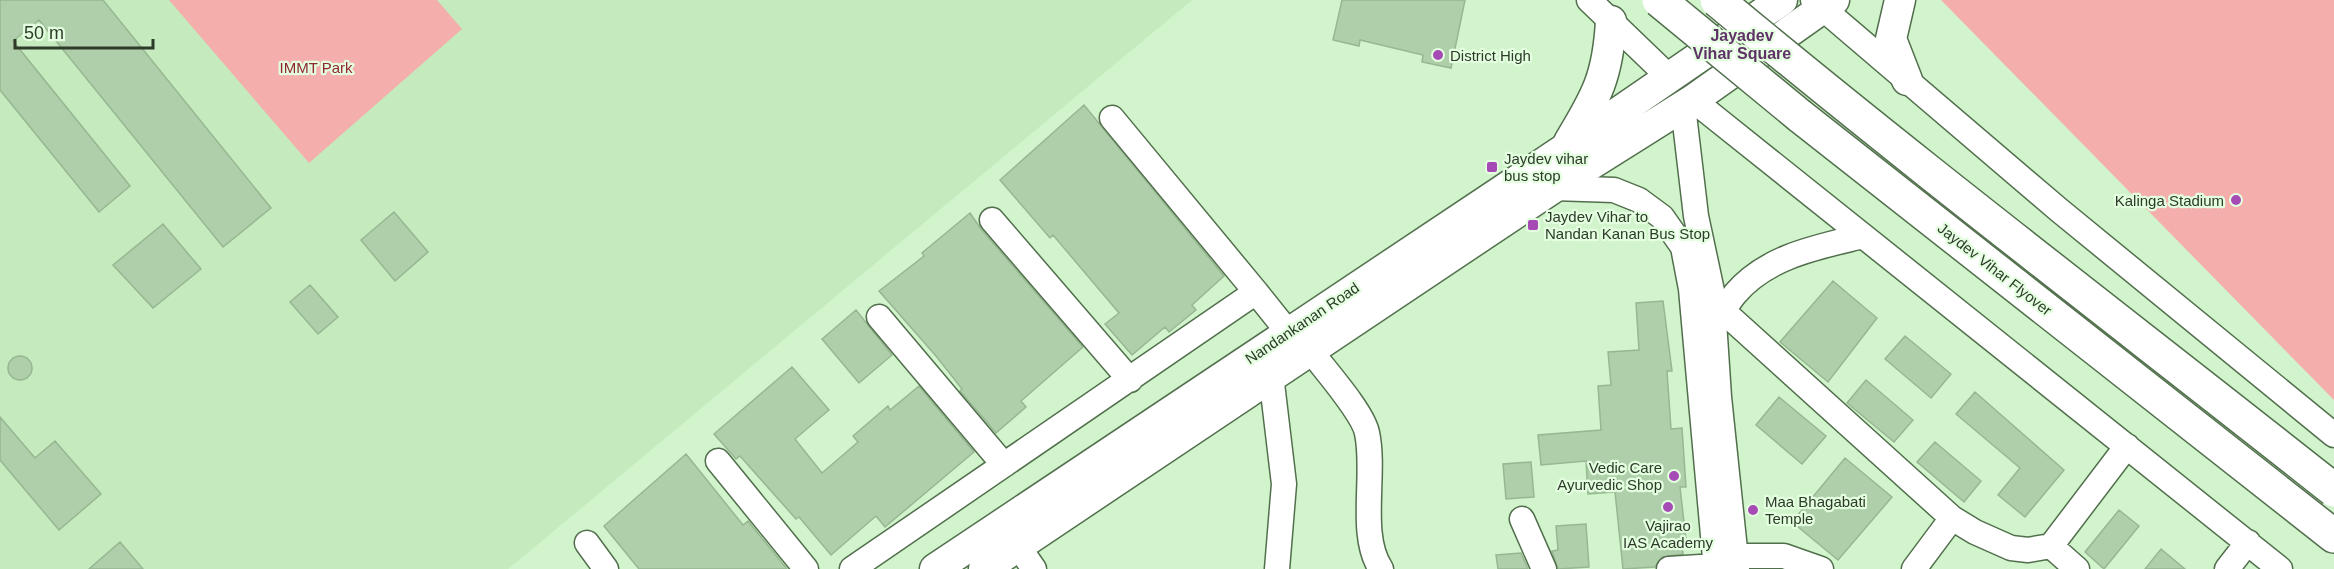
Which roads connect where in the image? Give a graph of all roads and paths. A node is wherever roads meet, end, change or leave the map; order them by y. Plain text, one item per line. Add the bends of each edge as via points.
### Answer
1 (1589, 0) edge
2 (1659, 0) edge
3 (1717, 0) edge
4 (1782, 0) edge
5 (1900, 0) edge
6 (1823, 3) edge
7 (1611, 21) junction
8 (1670, 78) junction
9 (1906, 80) junction
10 (1688, 103) junction
11 (1112, 118) dead end
12 (1564, 149) junction
13 (1553, 188) junction
14 (993, 220) dead end
15 (1863, 236) junction
16 (1256, 292) junction
17 (879, 317) dead end
18 (1719, 318) junction
19 (1299, 341) junction
20 (1271, 375) junction
21 (1130, 380) junction
22 (2334, 435) edge
23 (2127, 447) junction
24 (718, 461) dead end
25 (1004, 465) junction
26 (2334, 490) edge
27 (1952, 518) junction
28 (1522, 519) dead end
29 (2334, 536) edge
30 (2248, 542) junction
31 (587, 543) dead end
32 (2051, 546) junction
33 (1026, 557) edge
34 (1726, 565) edge
35 (606, 569) edge
36 (806, 569) edge
37 (852, 569) edge
38 (935, 569) edge
39 (984, 569) edge
40 (1277, 569) edge
41 (1381, 569) edge
42 (1544, 569) edge
43 (1669, 569) edge
44 (1821, 569) edge
45 (1914, 569) edge
46 (2077, 569) edge
47 (2227, 569) edge
48 (2280, 569) edge

1 - 7 street
2 - 29 highway, Jaydev Vihar Flyover, bridge via 1800,116
3 - 26 highway, bridge via 1884,138
4 - 8 main road, Nandankanan Road
5 - 9 main road via 1891,39
6 - 9 street
6 - 10 main road, Nandankanan Road
7 - 8 street
7 - 12 main road via 1606,72
8 - 12 main road, Nandankanan Road
9 - 22 street
10 - 13 main road, Nandankanan Road
10 - 15 street
10 - 18 street via 1690,179
11 - 16 street
12 - 19 main road, Nandankanan Road
13 - 19 main road, Nandankanan Road
13 - 34 street via 1614,190 1639,200 1662,217 1683,247 1692,289
14 - 21 street
15 - 18 street via 1773,263 1736,292
15 - 23 street
16 - 19 street
16 - 21 street
17 - 25 street
18 - 27 street
18 - 34 street
19 - 20 main road, Nandankanan Road
19 - 38 main road, Nandankanan Road
19 - 41 street via 1367,430 1372,463 1369,515 1375,559
20 - 33 main road, Nandankanan Road
20 - 40 street via 1284,484
21 - 25 street
23 - 30 street
23 - 32 street
24 - 36 street
25 - 37 street
27 - 32 street via 2012,548
27 - 45 street
28 - 42 street
30 - 47 street
30 - 48 street
31 - 35 street
32 - 46 street
33 - 39 main road, Nandankanan Road
34 - 43 street
34 - 44 street via 1784,556

